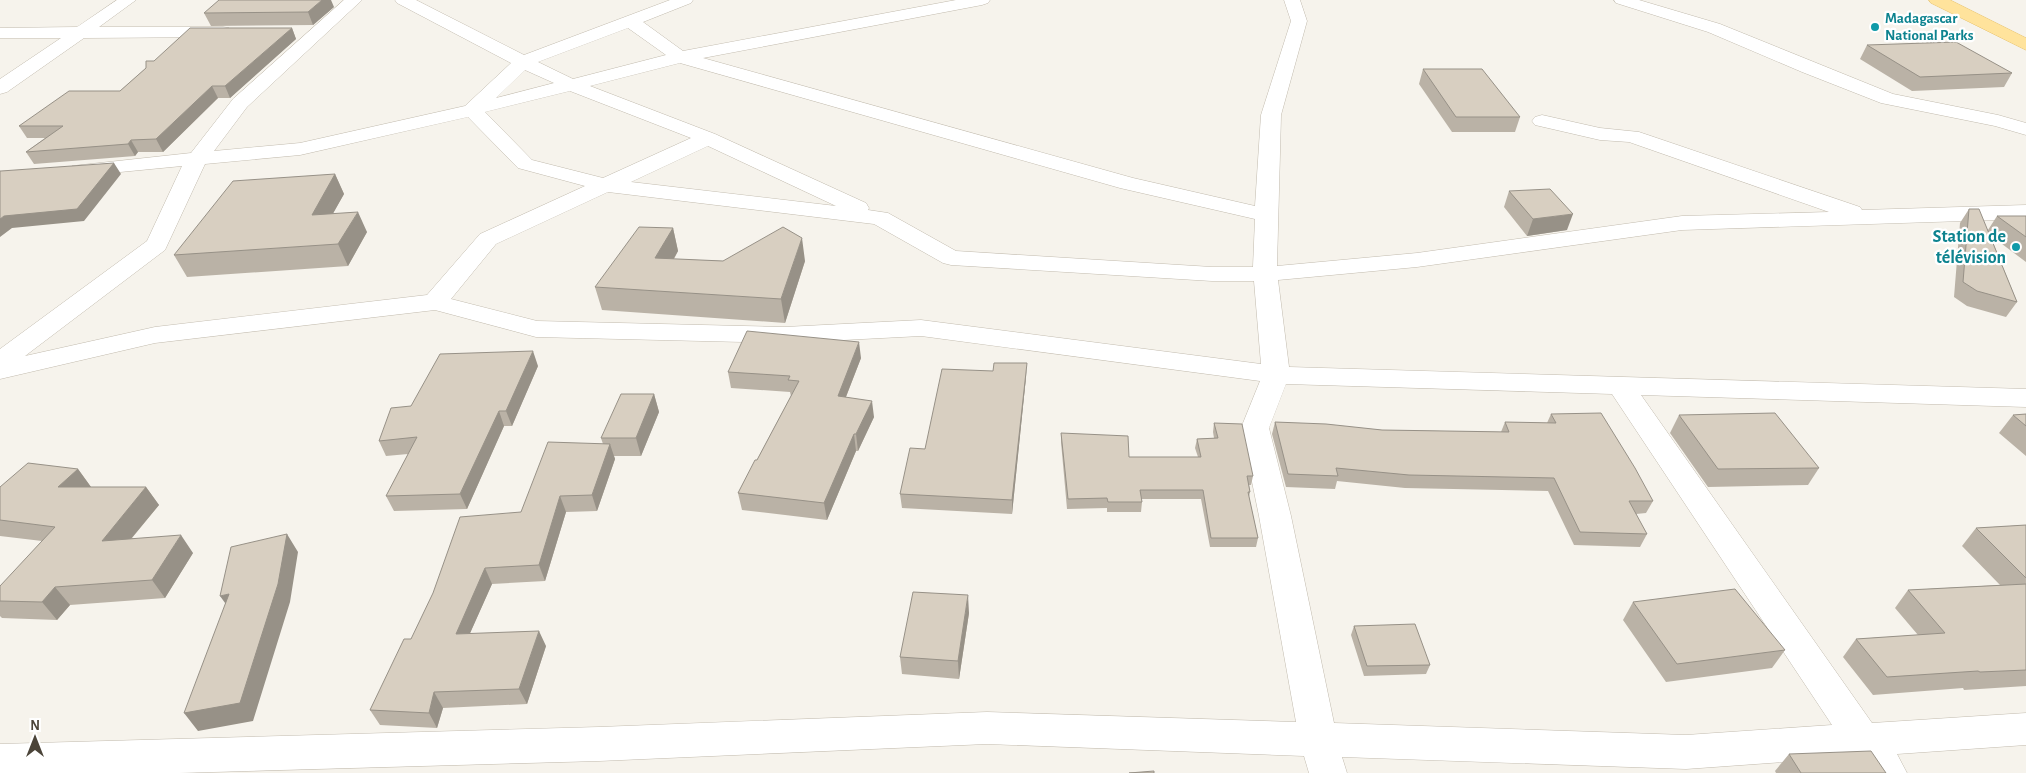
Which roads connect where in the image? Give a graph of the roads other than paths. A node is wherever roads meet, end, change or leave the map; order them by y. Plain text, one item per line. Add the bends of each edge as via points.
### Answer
1 (128, 0) edge
2 (354, 0) edge
3 (403, 0) edge
4 (685, 0) edge
5 (982, 0) edge
6 (1292, 0) edge
7 (1622, 0) edge
8 (1937, 0) edge
9 (630, 21) junction
10 (80, 32) junction
11 (243, 32) edge
12 (291, 32) edge
13 (320, 32) junction
14 (0, 33) edge
15 (2026, 45) edge
16 (680, 57) junction
17 (523, 62) junction
18 (572, 84) junction
19 (0, 88) edge
20 (472, 110) junction
21 (1542, 121) dead end
22 (2026, 129) edge
23 (708, 138) junction
24 (196, 160) junction
25 (58, 171) edge
26 (605, 186) junction
27 (2026, 212) edge
28 (1266, 215) junction
29 (880, 218) junction
30 (1870, 218) junction
31 (1265, 274) junction
32 (435, 302) junction
33 (0, 362) edge
34 (0, 370) edge
35 (1276, 375) junction
36 (1620, 386) junction
37 (2026, 398) edge
38 (2026, 729) edge
39 (1863, 740) junction
40 (1323, 756) edge
41 (0, 762) edge
42 (1888, 773) edge

1 - 10 street
2 - 13 street
3 - 17 street
4 - 9 street
5 - 16 street
6 - 28 street via 1299,21 1271,114
7 - 22 street via 1714,28 1888,99
8 - 15 main road
9 - 16 street
9 - 17 street
10 - 11 street
10 - 14 street
10 - 19 street
12 - 13 street
13 - 24 street via 240,103
16 - 18 street
16 - 28 street via 1128,183
17 - 18 street
17 - 20 street
18 - 20 street
18 - 23 street
20 - 24 street via 300,149
20 - 26 street via 525,164
21 - 30 street via 1600,134 1632,136
23 - 26 street
23 - 29 street
24 - 25 street
24 - 33 street via 157,245
26 - 29 street
26 - 32 street via 488,239
27 - 30 street
28 - 31 street
29 - 31 street via 951,258 1212,274
30 - 31 street via 1682,222 1417,260
31 - 35 street
32 - 34 street via 155,335
32 - 35 street via 536,329 785,335 921,328
35 - 36 street
35 - 40 street via 1255,428
36 - 37 street
36 - 39 street
38 - 39 street
39 - 40 street via 1686,752
39 - 42 street
40 - 41 street via 987,728

